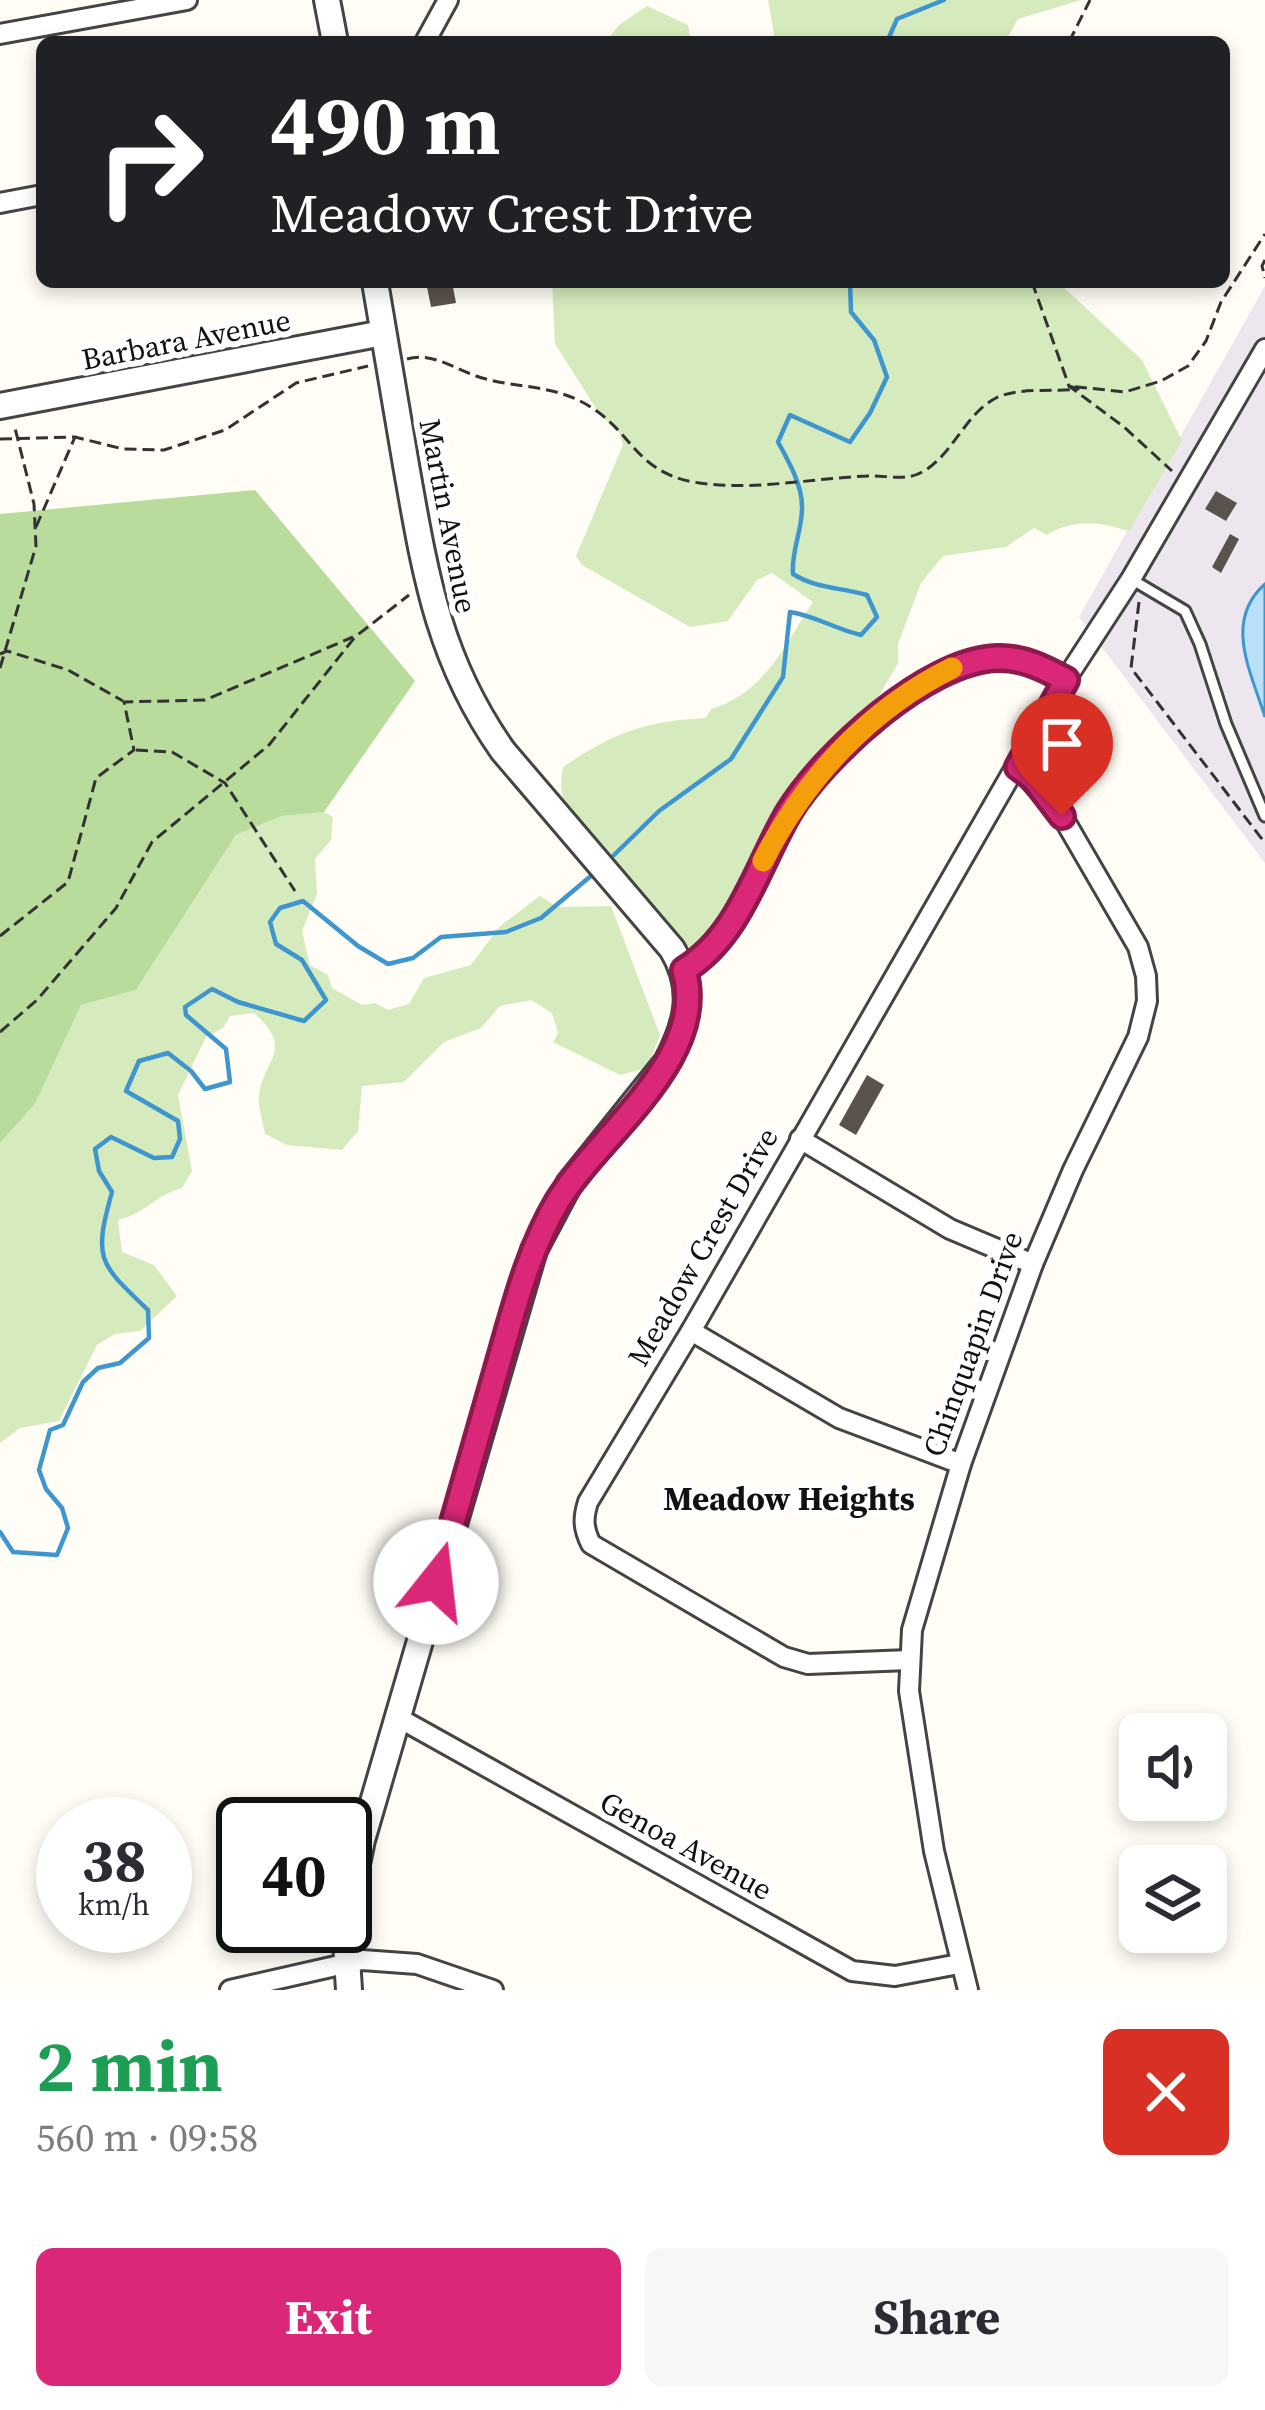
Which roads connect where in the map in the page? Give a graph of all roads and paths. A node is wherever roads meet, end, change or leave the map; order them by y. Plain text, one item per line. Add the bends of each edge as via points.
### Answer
1 (187, 0) edge
2 (327, 0) edge
3 (448, 0) edge
4 (1090, 0) edge
5 (0, 34) edge
6 (334, 36) edge
7 (428, 36) edge
8 (1072, 36) edge
9 (36, 196) edge
10 (0, 203) edge
11 (1265, 234) edge
12 (1265, 260) edge
13 (1265, 278) edge
14 (1230, 287) edge
15 (376, 288) edge
16 (1034, 288) edge
17 (1229, 288) edge
18 (383, 333) junction
19 (1265, 349) edge
20 (389, 364) junction
21 (1259, 372) edge
22 (1071, 388) junction
23 (4, 405) edge
24 (17, 436) junction
25 (75, 437) junction
26 (0, 439) edge
27 (1186, 484) junction
28 (35, 528) junction
29 (1136, 582) junction
30 (427, 585) junction
31 (355, 637) junction
32 (7, 651) junction
33 (0, 654) edge
34 (0, 668) edge
35 (1066, 680) junction
36 (124, 702) junction
37 (134, 750) junction
38 (1018, 767) junction
39 (225, 783) junction
40 (1265, 816) edge
41 (1265, 843) edge
42 (296, 891) dead end
43 (0, 936) edge
44 (684, 970) junction
45 (0, 1032) edge
46 (800, 1139) junction
47 (1034, 1264) junction
48 (691, 1331) junction
49 (961, 1463) junction
50 (909, 1660) junction
51 (397, 1718) junction
52 (372, 1807) edge
53 (344, 1953) edge
54 (344, 1963) junction
55 (959, 1964) junction
56 (230, 1990) edge
57 (349, 1990) edge
58 (493, 1990) edge
59 (968, 1990) edge

1 - 5 street
2 - 6 street
3 - 7 street
4 - 8 path
9 - 10 street
11 - 14 path
12 - 13 path
15 - 18 street, Martin Avenue
16 - 22 path
17 - 22 path via 1188,366 1125,392
18 - 20 street, Martin Avenue
18 - 23 street, Barbara Avenue
19 - 21 street, Meadow Crest Drive
20 - 22 path via 417,356 563,394 602,413 660,472 739,486 920,474 992,400
20 - 25 path via 296,383 225,430 164,450
20 - 30 street, Martin Avenue
21 - 27 street, Meadow Crest Drive
22 - 27 path
23 - 24 path
24 - 25 path
24 - 26 path
24 - 28 path
25 - 28 path
27 - 29 street, Meadow Crest Drive
28 - 32 path
29 - 35 street, Meadow Crest Drive
29 - 40 lane via 1185,610
29 - 41 path via 1131,668
30 - 31 path
30 - 44 street, Martin Avenue via 448,654 480,718
31 - 36 path via 205,700
31 - 39 path via 269,746
32 - 33 path
32 - 34 path
32 - 36 path via 68,670
35 - 38 street, Meadow Crest Drive
35 - 44 street via 998,658 958,665 922,685 803,791 728,930
36 - 37 path
37 - 39 path via 172,752
37 - 43 path via 96,778 68,881
38 - 46 street, Meadow Crest Drive
38 - 47 street, Chinquapin Drive via 1062,816 1147,976 1138,1037
39 - 42 path
39 - 45 path via 152,842 116,908
44 - 51 street via 689,999 678,1041 569,1184 534,1250
46 - 47 street via 950,1229
46 - 48 street, Meadow Crest Drive
47 - 49 street, Chinquapin Drive
48 - 49 street via 839,1418
48 - 50 street, Meadow Crest Drive via 588,1502 590,1544 784,1657 808,1664
49 - 50 street, Chinquapin Drive via 920,1594
50 - 55 street, Chinquapin Drive via 934,1851
51 - 52 street
51 - 55 street, Genoa Avenue via 828,1961 874,1976
53 - 54 street
54 - 56 street
54 - 57 street
54 - 58 street via 417,1964
55 - 59 street, Chinquapin Drive

